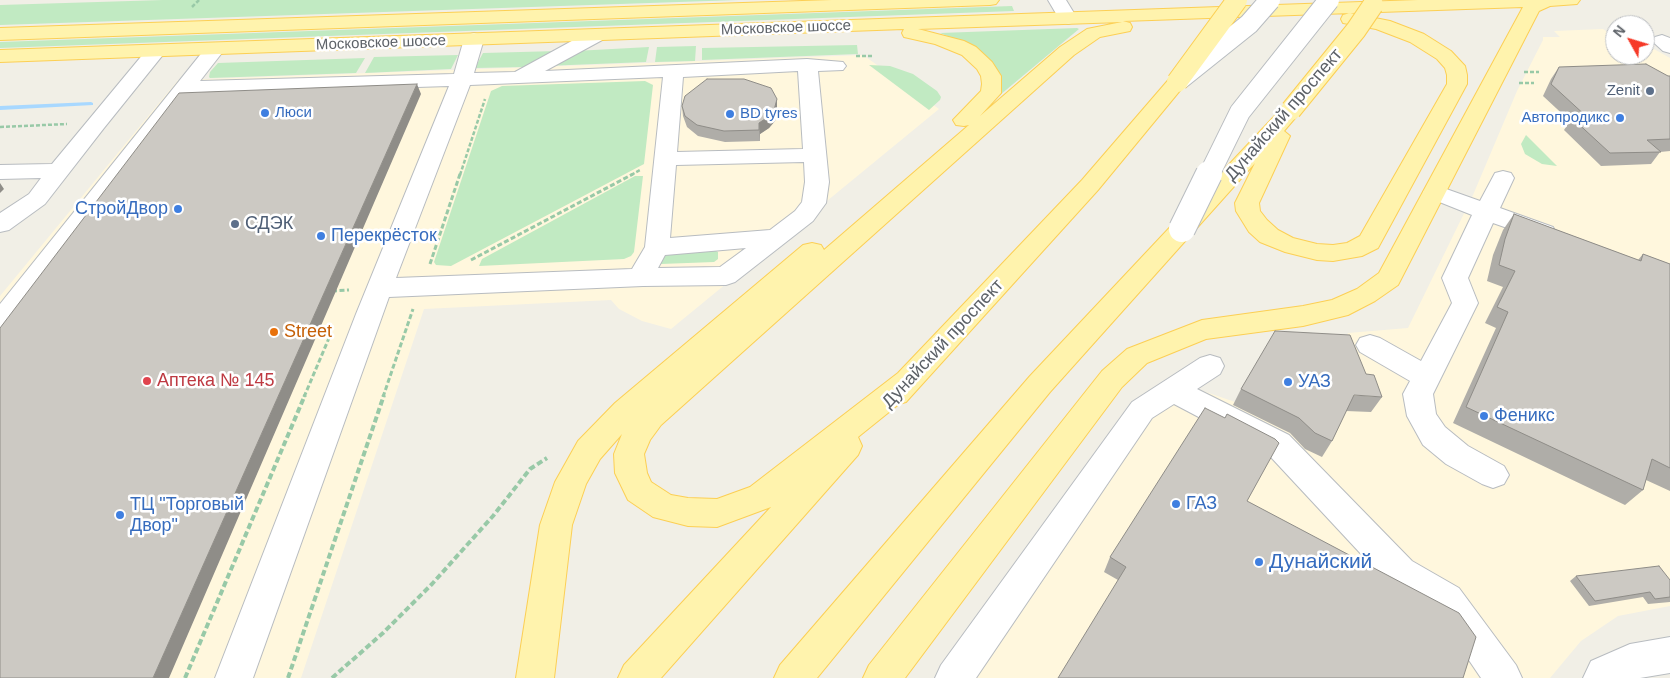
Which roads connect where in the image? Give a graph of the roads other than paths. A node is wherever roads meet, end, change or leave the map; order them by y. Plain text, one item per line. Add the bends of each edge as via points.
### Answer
1 (990, 0) edge
2 (1057, 0) edge
3 (1237, 0) edge
4 (1329, 0) edge
5 (1375, 0) edge
6 (1559, 0) edge
7 (1273, 5) edge
8 (1187, 14) junction
9 (1068, 18) junction
10 (868, 25) junction
11 (0, 34) edge
12 (597, 35) junction
13 (474, 39) junction
14 (1670, 40) edge
15 (1670, 47) edge
16 (215, 49) junction
17 (156, 51) junction
18 (0, 56) edge
19 (807, 65) junction
20 (836, 66) dead end
21 (674, 70) junction
22 (516, 78) junction
23 (462, 80) junction
24 (1177, 82) junction
25 (183, 88) junction
26 (1292, 110) junction
27 (814, 155) junction
28 (666, 159) junction
29 (57, 171) junction
30 (0, 172) edge
31 (1503, 178) dead end
32 (1435, 192) junction
33 (1486, 212) junction
34 (0, 224) edge
35 (1182, 229) junction
36 (776, 238) junction
37 (1569, 242) edge
38 (657, 247) junction
39 (643, 277) junction
40 (380, 288) junction
41 (0, 324) edge
42 (1370, 345) dead end
43 (1210, 366) dead end
44 (1426, 377) junction
45 (908, 381) junction
46 (1172, 390) junction
47 (1493, 475) dead end
48 (1670, 655) edge
49 (234, 678) edge
50 (535, 678) edge
51 (637, 678) edge
52 (793, 678) edge
53 (882, 678) edge
54 (954, 678) edge
55 (1504, 678) edge
56 (1602, 678) edge

1 - 11 main road, Московское шоссе
2 - 9 street
3 - 24 main road, Дунайский проспект, bridge
4 - 35 street, bridge via 1240,112
5 - 26 main road, Дунайский проспект, bridge via 1356,30
6 - 7 main road, Московское шоссе
6 - 32 main road via 1532,7
7 - 8 main road, Московское шоссе
7 - 24 street, bridge
7 - 26 main road via 1325,18 1363,20 1392,28 1437,49 1455,66 1457,75 1457,84 1369,242 1353,250 1333,254 1285,244 1269,236 1248,211 1247,203
8 - 9 main road, Московское шоссе
8 - 45 main road via 1094,32 1067,51 652,417 637,434 629,454 631,472 639,491 664,507 717,513 761,497
9 - 10 main road, Московское шоссе
10 - 12 main road, Московское шоссе
10 - 50 main road via 940,39 969,51 991,76 991,93 625,411 589,450 571,482 556,525
12 - 13 main road, Московское шоссе
12 - 22 street
13 - 16 main road, Московское шоссе
13 - 23 street
14 - 15 street via 1662,41
16 - 17 main road, Московское шоссе
16 - 25 street
17 - 18 main road, Московское шоссе
17 - 29 street
19 - 20 street
19 - 21 street
19 - 27 street
21 - 22 street
21 - 28 street
22 - 23 street
23 - 25 street
23 - 40 street
24 - 45 main road, Дунайский проспект via 1090,185
25 - 41 street
26 - 35 main road, Дунайский проспект, bridge
27 - 28 street
27 - 36 street via 817,182 814,203 804,216
28 - 38 street
29 - 30 street
29 - 34 street via 36,199
31 - 33 street
32 - 33 street
32 - 53 main road via 1389,279 1366,295 1339,308 1303,316 1202,330 1137,356 1112,379
33 - 37 street
33 - 44 street via 1455,278 1465,304
35 - 52 main road, Дунайский проспект via 1040,384
36 - 38 street
36 - 39 street via 726,276
38 - 39 street
39 - 40 street
40 - 49 street
42 - 44 street
43 - 46 street
44 - 47 street via 1418,394 1422,416 1434,436 1458,455
45 - 51 main road, Дунайский проспект
46 - 54 street via 1142,410
46 - 55 street via 1278,444 1400,572 1447,599
48 - 56 street via 1630,662

